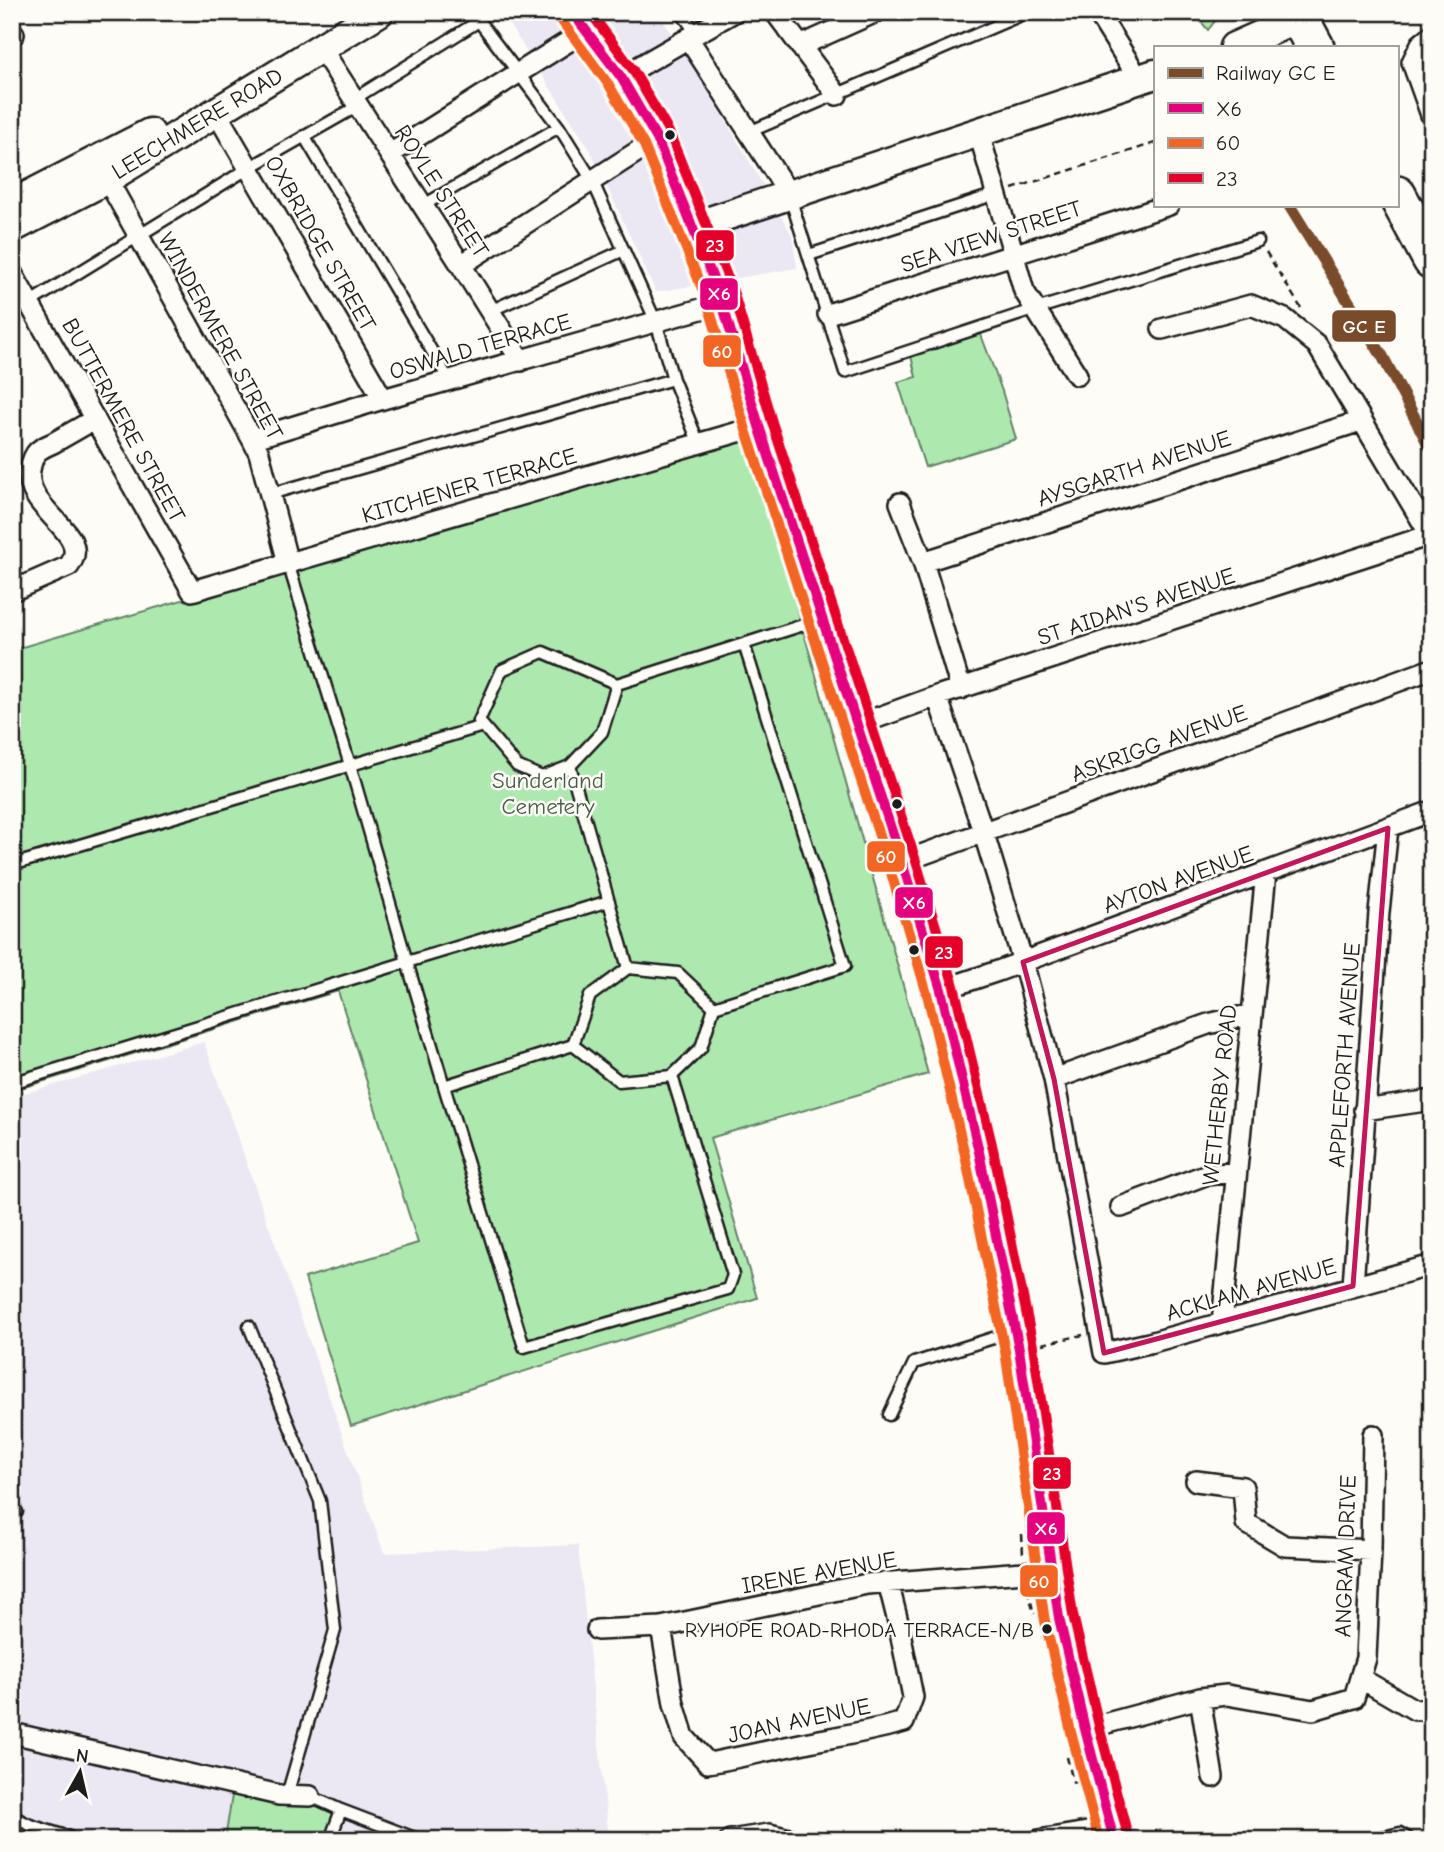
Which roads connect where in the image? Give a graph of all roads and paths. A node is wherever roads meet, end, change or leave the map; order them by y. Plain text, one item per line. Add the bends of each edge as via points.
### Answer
1 (349, 12) edge
2 (379, 12) edge
3 (472, 12) edge
4 (681, 12) edge
5 (734, 12) edge
6 (775, 12) edge
7 (1028, 12) edge
8 (1097, 12) edge
9 (863, 15) edge
10 (479, 21) junction
11 (578, 22) edge
12 (1306, 23) edge
13 (692, 35) junction
14 (1432, 35) edge
15 (800, 46) junction
16 (1237, 46) edge
17 (321, 48) junction
18 (519, 73) junction
19 (1143, 73) edge
20 (621, 77) junction
21 (837, 94) junction
22 (356, 102) junction
23 (216, 112) junction
24 (1431, 116) edge
25 (559, 127) junction
26 (749, 132) junction
27 (979, 133) junction
28 (304, 136) junction
29 (657, 139) junction
30 (1154, 143) edge
31 (390, 154) junction
32 (249, 168) junction
33 (107, 179) junction
34 (592, 180) junction
35 (789, 194) junction
36 (996, 194) junction
37 (1398, 197) edge
38 (12, 204) edge
39 (422, 206) junction
40 (1166, 206) edge
41 (692, 227) junction
42 (12, 229) edge
43 (139, 237) junction
44 (1258, 241) joint
45 (624, 250) junction
46 (1014, 254) junction
47 (809, 255) junction
48 (1432, 261) edge
49 (461, 265) junction
50 (12, 273) edge
51 (29, 303) junction
52 (722, 303) junction
53 (1035, 309) junction
54 (490, 311) junction
55 (828, 314) junction
56 (1285, 319) junction
57 (656, 322) junction
58 (1162, 329) dead end
59 (521, 361) junction
60 (1077, 375) dead end
61 (673, 379) junction
62 (449, 380) junction
63 (383, 399) junction
64 (95, 419) junction
65 (1361, 421) junction
66 (760, 426) junction
67 (252, 439) junction
68 (699, 444) junction
69 (270, 494) junction
70 (900, 503) dead end
71 (1431, 536) edge
72 (923, 562) junction
73 (289, 563) junction
74 (192, 591) joint
75 (12, 592) edge
76 (823, 618) junction
77 (744, 644) junction
78 (1432, 670) edge
79 (617, 684) junction
80 (961, 689) junction
81 (937, 696) junction
82 (857, 725) junction
83 (483, 726) junction
84 (350, 765) junction
85 (570, 766) junction
86 (1432, 811) edge
87 (1388, 828) junction
88 (984, 834) junction
89 (902, 862) junction
90 (12, 865) edge
91 (1266, 872) junction
92 (609, 901) junction
93 (407, 962) junction
94 (1023, 962) junction
95 (628, 968) junction
96 (941, 990) junction
97 (714, 1007) junction
98 (1252, 1014) junction
99 (573, 1045) junction
100 (672, 1076) junction
101 (1054, 1079) junction
102 (12, 1083) edge
103 (444, 1086) junction
104 (1432, 1100) edge
105 (1364, 1110) junction
106 (1236, 1172) junction
107 (1121, 1207) dead end
108 (1432, 1265) edge
109 (1353, 1286) junction
110 (1222, 1323) junction
111 (249, 1326) dead end
112 (1100, 1332) junction
113 (1017, 1340) junction
114 (889, 1415) dead end
115 (1373, 1435) dead end
116 (1196, 1481) dead end
117 (1022, 1532) dead end
118 (1371, 1550) junction
119 (1038, 1571) junction
120 (888, 1582) junction
121 (1036, 1623) dead end
122 (661, 1627) junction
123 (597, 1630) dead end
124 (1360, 1678) junction
125 (1200, 1698) junction
126 (1432, 1709) edge
127 (1085, 1729) junction
128 (12, 1733) edge
129 (1067, 1755) dead end
130 (1213, 1777) dead end
131 (1079, 1787) dead end
132 (287, 1795) junction
133 (310, 1796) joint
134 (341, 1810) junction
135 (12, 1816) edge
136 (1112, 1834) edge
137 (72, 1840) edge
138 (330, 1840) edge
139 (420, 1840) edge
140 (730, 1840) edge
141 (793, 1840) edge
142 (1039, 1840) edge
143 (1370, 1840) edge
144 (1408, 1840) edge

1 - 38 main road, LEECHMERE ROAD via 163,126
2 - 17 main road, LEECHMERE ROAD
3 - 10 lane
4 - 13 lane
5 - 13 street
6 - 15 street
7 - 21 lane
8 - 19 street
9 - 15 street
10 - 18 lane
10 - 22 lane
11 - 18 street
11 - 20 main road
12 - 16 main road
13 - 20 street
13 - 26 street
14 - 24 street via 1412,62
15 - 21 street
17 - 22 street, ROYLE STREET
17 - 23 main road, LEECHMERE ROAD
18 - 25 lane
18 - 31 street
19 - 27 main road
20 - 29 main road
21 - 26 lane
22 - 28 lane
22 - 31 street, ROYLE STREET
23 - 32 street, OXBRIDGE STREET
23 - 33 main road, LEECHMERE ROAD
25 - 34 lane
25 - 39 lane
26 - 35 street
27 - 35 main road
27 - 36 street
28 - 32 lane
28 - 62 lane
29 - 34 street
29 - 41 main road
30 - 36 path
31 - 39 street, ROYLE STREET
32 - 43 lane
32 - 63 street, OXBRIDGE STREET
33 - 42 main road, LEECHMERE ROAD
33 - 43 street, WINDERMERE STREET
34 - 45 lane
34 - 49 street
35 - 41 main road
35 - 47 lane
36 - 46 street
36 - 47 lane
37 - 48 highway
39 - 49 street, ROYLE STREET
40 - 46 street, SEA VIEW STREET
41 - 52 main road
43 - 51 lane
43 - 67 street, WINDERMERE STREET
44 - 53 lane
44 - 56 path via 1302,307
45 - 54 lane
45 - 57 lane
46 - 53 street via 1024,291
46 - 55 street, SEA VIEW STREET
47 - 55 lane
49 - 54 street, ROYLE STREET
50 - 51 street, BUTTERMERE STREET
51 - 64 street, BUTTERMERE STREET
52 - 57 street, OSWALD TERRACE
52 - 66 main road
53 - 55 lane via 845,372
53 - 60 street
54 - 59 street, ROYLE STREET
56 - 58 street via 1251,305
56 - 65 street via 1317,345
57 - 59 street, OSWALD TERRACE
57 - 61 lane
59 - 62 street, OSWALD TERRACE
61 - 68 lane
61 - 69 lane
62 - 63 street, OSWALD TERRACE
63 - 67 street, OSWALD TERRACE
64 - 74 street, BUTTERMERE STREET
64 - 75 street via 37,452 28,480 33,495 73,543 74,559 69,566
65 - 71 street
65 - 72 street, AYSGARTH AVENUE
66 - 68 street, KITCHENER TERRACE
66 - 76 main road
67 - 69 street, WINDERMERE STREET
68 - 73 street, KITCHENER TERRACE
69 - 73 street, WINDERMERE STREET
70 - 72 street
71 - 80 street, ST AIDAN'S AVENUE
72 - 80 street
73 - 74 street, KITCHENER TERRACE
73 - 84 lane
76 - 77 lane
76 - 82 main road
77 - 79 lane
77 - 97 lane via 845,966
78 - 88 street, ASKRIGG AVENUE
79 - 83 lane via 543,652 502,670 479,721
79 - 85 lane via 602,732
80 - 81 street, ST AIDAN'S AVENUE
81 - 82 street, ST AIDAN'S AVENUE
81 - 88 street
82 - 89 main road
83 - 84 lane
83 - 85 lane via 517,766 542,777
84 - 90 lane
84 - 93 lane
85 - 92 lane
86 - 87 street, AYTON AVENUE
87 - 91 street, AYTON AVENUE
87 - 105 street, APPLEFORTH AVENUE
88 - 89 street, ASKRIGG AVENUE
88 - 94 street
89 - 96 main road
91 - 94 street, AYTON AVENUE
91 - 98 street, WETHERBY ROAD
92 - 93 lane
92 - 95 lane
93 - 102 lane
93 - 103 lane
94 - 96 street, AYTON AVENUE
94 - 101 street
95 - 97 lane via 678,973
95 - 99 lane via 590,996
96 - 113 main road
97 - 100 lane via 701,1048
98 - 101 street via 1208,1024
98 - 106 street, WETHERBY ROAD
99 - 100 lane via 619,1081
99 - 103 lane
100 - 103 lane via 733,1275 728,1289 524,1347
101 - 112 street
104 - 105 street
105 - 109 street, APPLEFORTH AVENUE
106 - 107 street via 1205,1175
106 - 110 street, WETHERBY ROAD
108 - 109 street, ACKLAM AVENUE
109 - 110 street, ACKLAM AVENUE
110 - 112 street, ACKLAM AVENUE via 1104,1353
111 - 132 lane via 320,1501 334,1630
112 - 113 path
113 - 114 lane via 914,1363
113 - 119 main road
115 - 118 street, ANGRAM DRIVE
116 - 118 street via 1243,1487 1246,1524 1285,1546
117 - 119 path
118 - 124 street, ANGRAM DRIVE via 1366,1658
119 - 120 street, IRENE AVENUE
119 - 121 path
119 - 127 main road via 1059,1618
120 - 122 street, IRENE AVENUE
120 - 122 street, JOAN AVENUE via 912,1697 904,1722 752,1755 708,1763 684,1737
122 - 123 street, IRENE AVENUE
124 - 125 street, ANGRAM DRIVE via 1354,1698 1313,1710 1227,1695
124 - 126 street via 1415,1710
125 - 127 street, ANGRAM DRIVE
125 - 130 street
127 - 136 main road
128 - 132 street
129 - 131 path via 1073,1782
132 - 133 street
133 - 134 lane
134 - 138 lane
134 - 139 lane
135 - 137 lane
136 - 142 street
140 - 141 street via 769,1834
143 - 144 lane via 1400,1833

